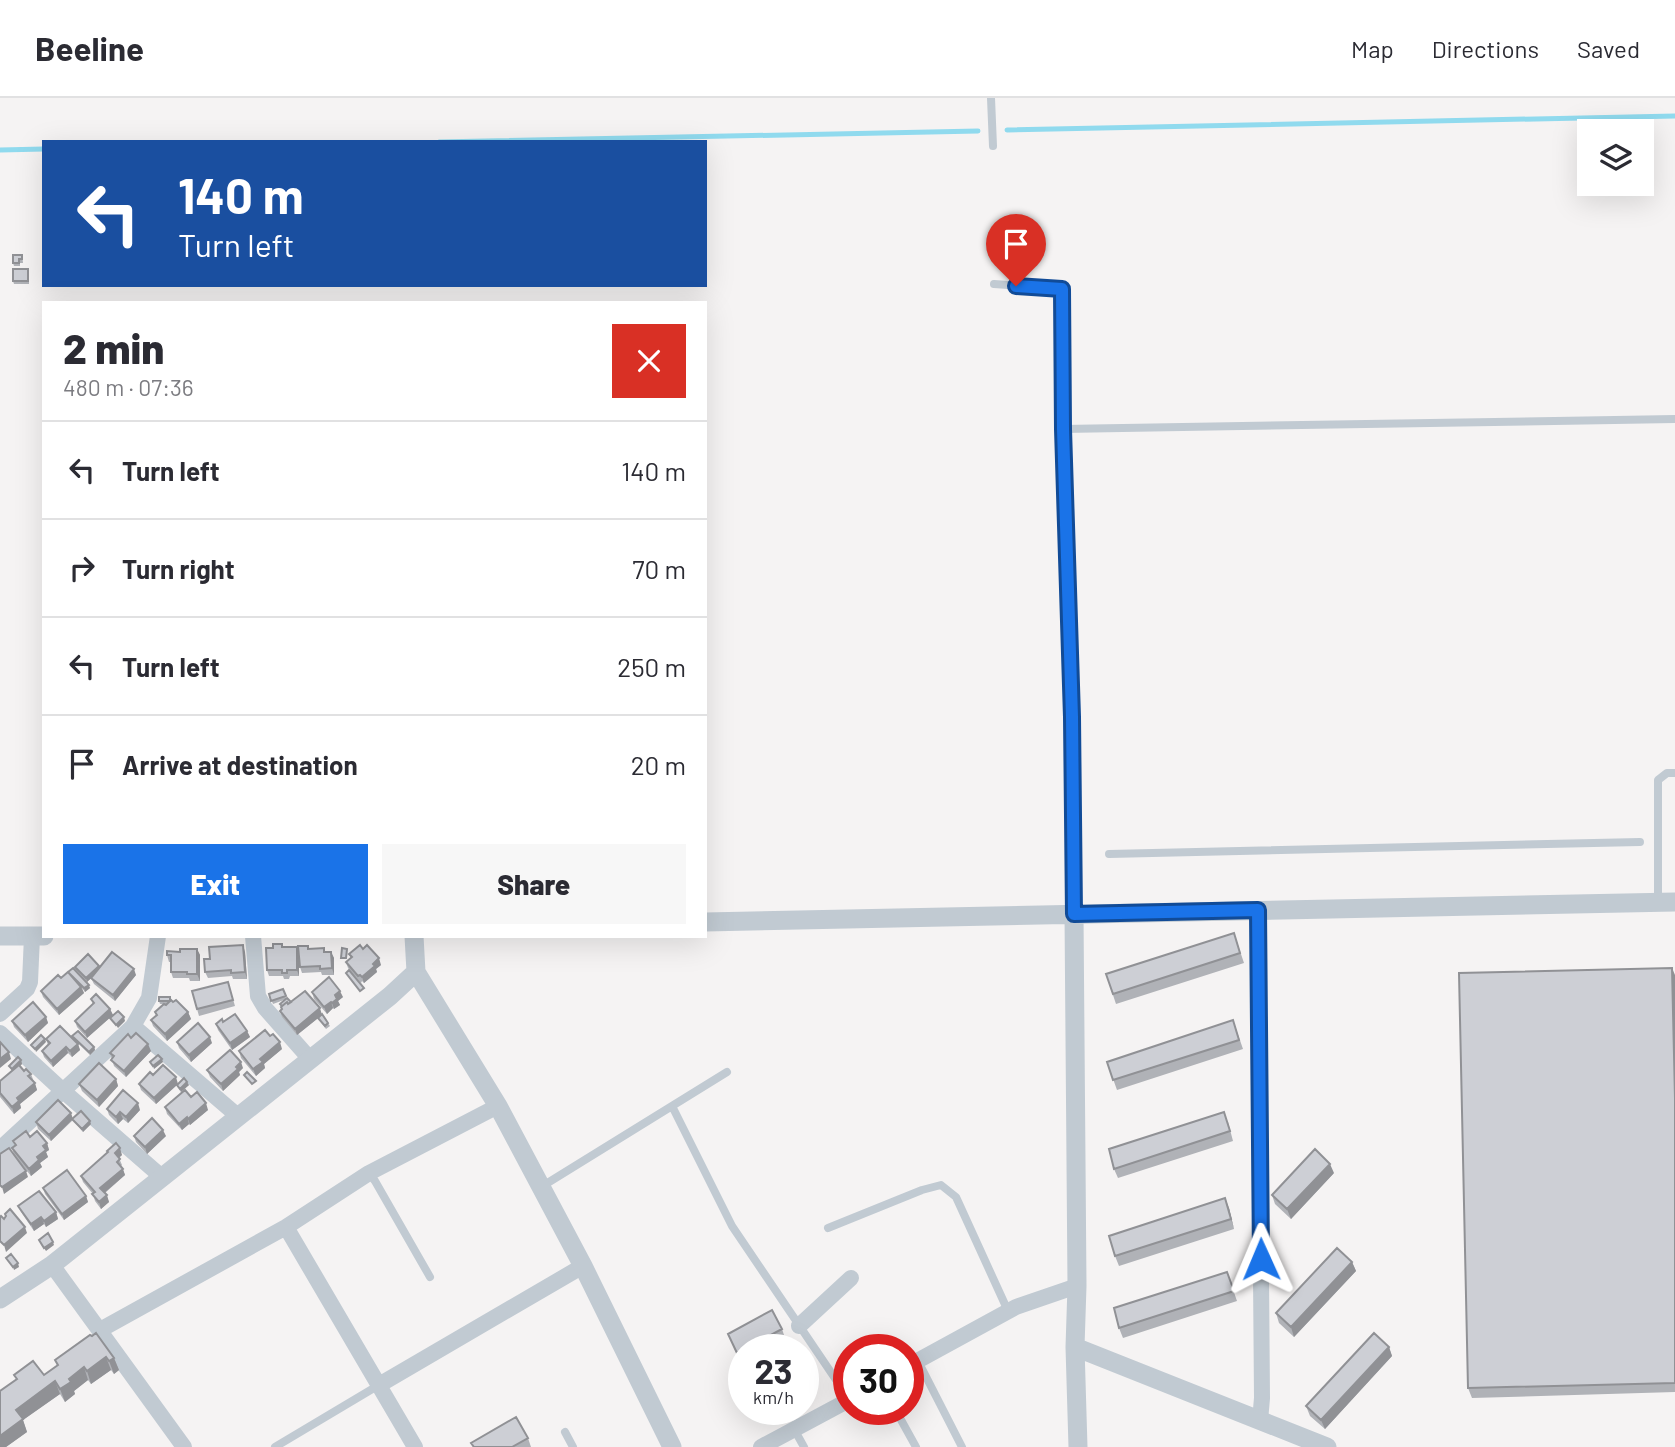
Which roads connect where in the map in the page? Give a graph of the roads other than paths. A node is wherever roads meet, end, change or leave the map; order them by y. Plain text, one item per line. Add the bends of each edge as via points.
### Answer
1 (991, 98) edge
2 (993, 146) dead end
3 (993, 284) dead end
4 (1675, 419) edge
5 (1063, 429) junction
6 (1675, 773) edge
7 (1640, 842) dead end
8 (1109, 854) dead end
9 (1667, 902) edge
10 (1258, 910) junction
11 (1074, 914) junction
12 (707, 922) edge
13 (0, 936) edge
14 (38, 936) edge
15 (158, 938) edge
16 (253, 938) edge
17 (414, 938) edge
18 (416, 972) junction
19 (0, 1014) edge
20 (133, 1026) junction
21 (0, 1033) edge
22 (310, 1059) junction
23 (727, 1072) dead end
24 (62, 1090) junction
25 (498, 1106) junction
26 (672, 1106) junction
27 (239, 1116) junction
28 (0, 1149) edge
29 (369, 1173) junction
30 (163, 1178) junction
31 (541, 1187) junction
32 (286, 1227) junction
33 (828, 1228) dead end
34 (52, 1265) junction
35 (583, 1266) junction
36 (430, 1277) dead end
37 (851, 1278) dead end
38 (1077, 1286) junction
39 (0, 1299) edge
40 (1008, 1311) junction
41 (799, 1326) junction
42 (100, 1330) junction
43 (1075, 1347) junction
44 (924, 1357) edge
45 (833, 1376) edge
46 (924, 1382) edge
47 (379, 1385) junction
48 (833, 1408) edge
49 (1260, 1422) junction
50 (904, 1425) edge
51 (794, 1429) junction
52 (565, 1432) dead end
53 (184, 1447) edge
54 (275, 1447) edge
55 (415, 1447) edge
56 (573, 1447) edge
57 (672, 1447) edge
58 (761, 1447) edge
59 (804, 1447) edge
60 (916, 1447) edge
61 (962, 1447) edge
62 (1078, 1447) edge
63 (1327, 1447) edge

1 - 2 lane
3 - 5 lane via 1062,289
4 - 5 lane
5 - 11 lane
6 - 9 lane via 1658,780
7 - 8 lane
9 - 10 street
10 - 11 street
10 - 49 street
11 - 12 street
11 - 38 street
13 - 14 street
14 - 19 street via 27,989
15 - 20 street via 149,998
16 - 22 street via 258,996
17 - 18 street
18 - 22 street
18 - 25 street
20 - 24 street
20 - 27 street
21 - 24 street
22 - 27 street
23 - 26 lane
24 - 28 street
24 - 30 street
25 - 29 street
25 - 31 street
26 - 31 lane
26 - 41 lane via 732,1226
27 - 30 street
29 - 32 street
29 - 36 lane
30 - 34 street
31 - 35 street
32 - 42 street
32 - 47 street
33 - 40 lane via 941,1185 956,1197
34 - 39 street
34 - 42 street
35 - 47 street
35 - 57 street
37 - 41 street
38 - 40 street
38 - 43 street
40 - 44 street
41 - 45 lane
42 - 53 street
43 - 49 street
43 - 62 street
46 - 61 lane
47 - 54 lane
47 - 55 street
48 - 51 street
49 - 63 street
50 - 60 lane
51 - 58 street
51 - 59 lane
52 - 56 lane

